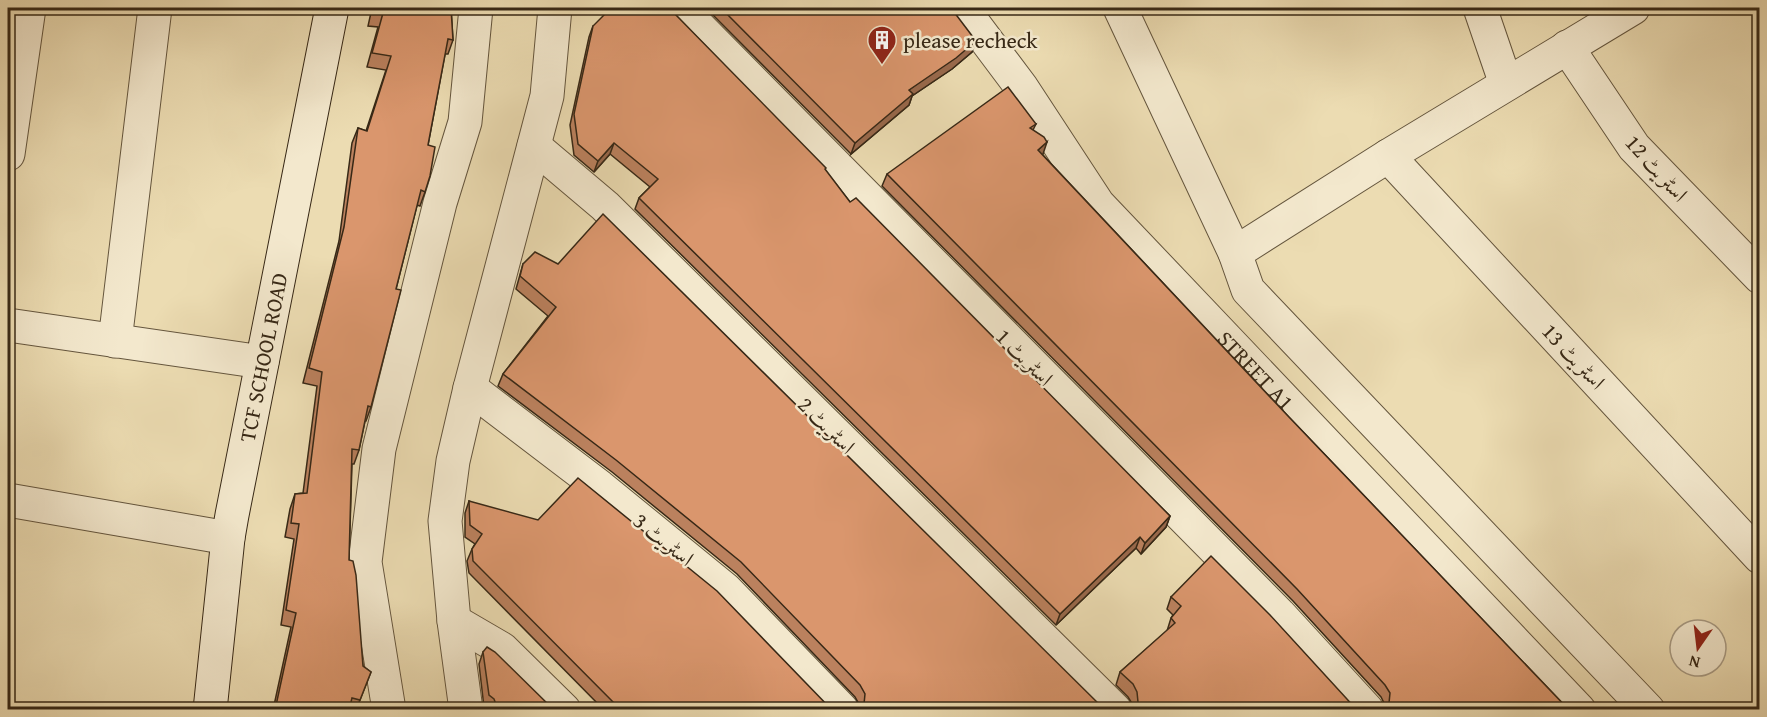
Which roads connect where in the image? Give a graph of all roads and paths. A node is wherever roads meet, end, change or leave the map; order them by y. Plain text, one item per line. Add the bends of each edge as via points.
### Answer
1 (30, 8) edge
2 (155, 8) edge
3 (332, 8) edge
4 (476, 8) edge
5 (555, 8) edge
6 (680, 8) edge
7 (962, 8) edge
8 (1120, 8) edge
9 (1480, 8) edge
10 (1623, 10) edge
11 (1568, 47) junction
12 (1506, 84) junction
13 (534, 146) junction
14 (8, 154) edge
15 (1388, 156) junction
16 (1235, 253) junction
17 (1760, 277) edge
18 (8, 325) edge
19 (116, 341) junction
20 (262, 362) junction
21 (470, 388) junction
22 (8, 500) edge
23 (228, 537) junction
24 (1760, 557) edge
25 (454, 621) junction
26 (210, 710) edge
27 (389, 710) edge
28 (466, 710) edge
29 (564, 710) edge
30 (842, 710) edge
31 (1115, 710) edge
32 (1367, 710) edge
33 (1579, 710) edge
34 (1648, 710) edge

1 - 14 street
2 - 19 street
3 - 20 street, TCF SCHOOL ROAD
4 - 27 street via 465,122 435,225 376,471 365,562
5 - 13 street via 548,96
6 - 32 street, اسٹریٹ 1 via 1279,614
7 - 33 street, STREET A1 via 1022,88 1098,204
8 - 16 street
9 - 12 street
10 - 11 street
11 - 12 street
11 - 17 street, اسٹریٹ 12 via 1634,147
12 - 15 street
13 - 21 street
13 - 31 street, اسٹریٹ 2 via 614,214
15 - 16 street
15 - 24 street, اسٹریٹ 13
16 - 34 street via 1248,290
18 - 19 street
19 - 20 street
20 - 23 street, TCF SCHOOL ROAD
21 - 25 street via 453,461 445,520
21 - 30 street, اسٹریٹ 3 via 725,589
22 - 23 street
23 - 26 street, TCF SCHOOL ROAD
25 - 28 street
25 - 29 street via 502,649

